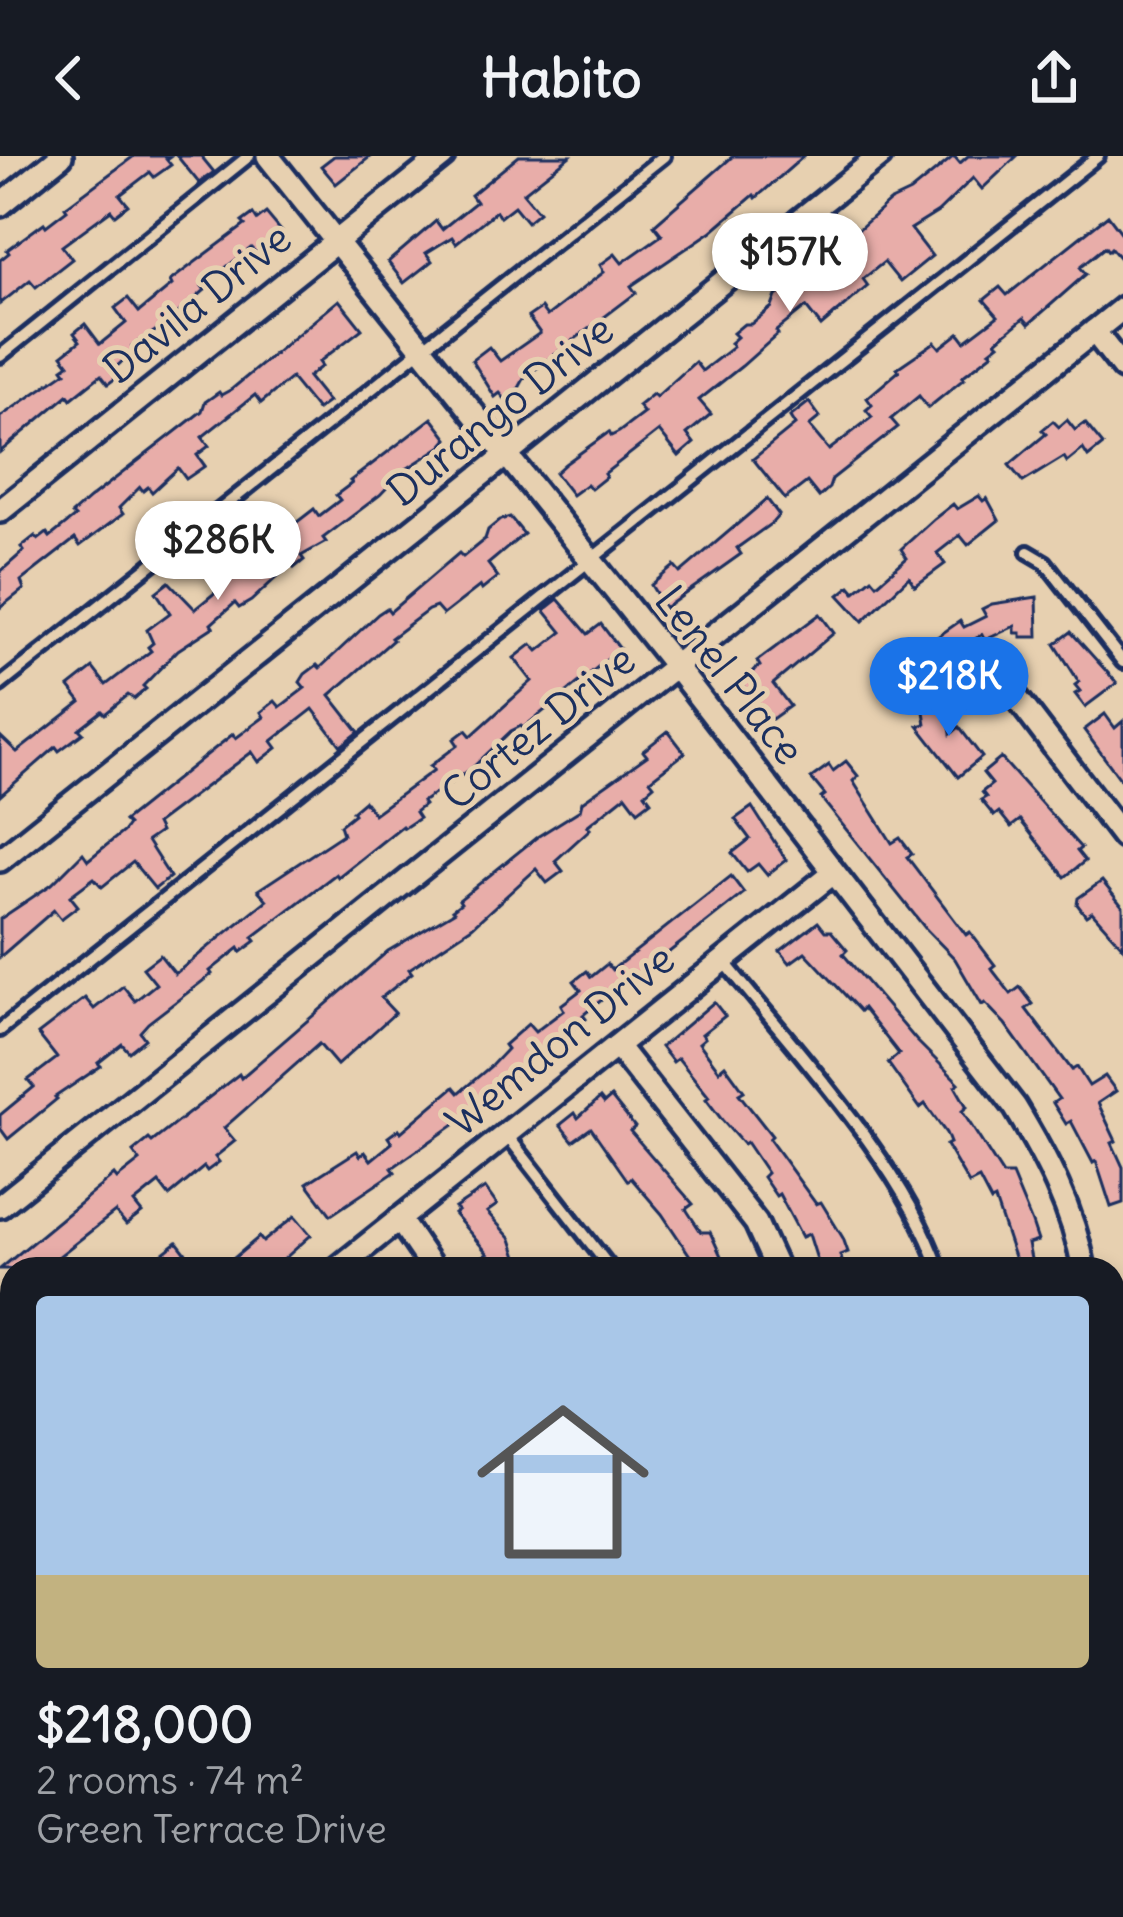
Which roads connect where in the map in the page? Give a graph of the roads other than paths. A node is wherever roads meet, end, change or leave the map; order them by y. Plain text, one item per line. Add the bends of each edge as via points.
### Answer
1 (61, 156) edge
2 (249, 156) edge
3 (268, 156) edge
4 (443, 156) edge
5 (664, 156) edge
6 (880, 156) edge
7 (1098, 156) edge
8 (0, 205) edge
9 (336, 242) junction
10 (1123, 308) edge
11 (1094, 331) junction
12 (421, 350) junction
13 (0, 356) edge
14 (1123, 368) edge
15 (506, 455) junction
16 (0, 511) edge
17 (1028, 552) dead end
18 (589, 559) junction
19 (1123, 662) edge
20 (676, 667) junction
21 (0, 685) edge
22 (1017, 698) dead end
23 (1123, 837) edge
24 (0, 860) edge
25 (833, 873) junction
26 (724, 960) junction
27 (0, 1030) edge
28 (617, 1046) junction
29 (506, 1134) junction
30 (0, 1206) edge
31 (399, 1219) junction
32 (352, 1257) edge
33 (426, 1257) edge
34 (602, 1257) edge
35 (772, 1257) edge
36 (935, 1257) edge
37 (1081, 1257) edge

1 - 8 street
2 - 13 lane
3 - 9 street, Lenel Place
4 - 9 street, Davila Drive
5 - 12 lane
6 - 15 street, Durango Drive
7 - 18 lane
9 - 12 street, Lenel Place
9 - 16 street, Davila Drive
10 - 11 street, Cortez Drive
11 - 14 street
11 - 20 street, Cortez Drive
12 - 15 street, Lenel Place
12 - 21 lane
15 - 18 street, Lenel Place
15 - 24 street, Durango Drive
17 - 19 lane via 1045,562
18 - 20 street, Lenel Place
18 - 27 lane
20 - 25 street, Lenel Place
20 - 30 street, Cortez Drive
22 - 23 street
25 - 26 street, Wemdon Drive
25 - 37 street, Lenel Place via 1015,1107 1046,1157
26 - 28 street, Wemdon Drive
26 - 36 lane via 886,1167
28 - 29 street, Wemdon Drive
28 - 35 street via 756,1223
29 - 31 street, Wemdon Drive
29 - 34 lane
31 - 32 street, Wemdon Drive
31 - 33 street

